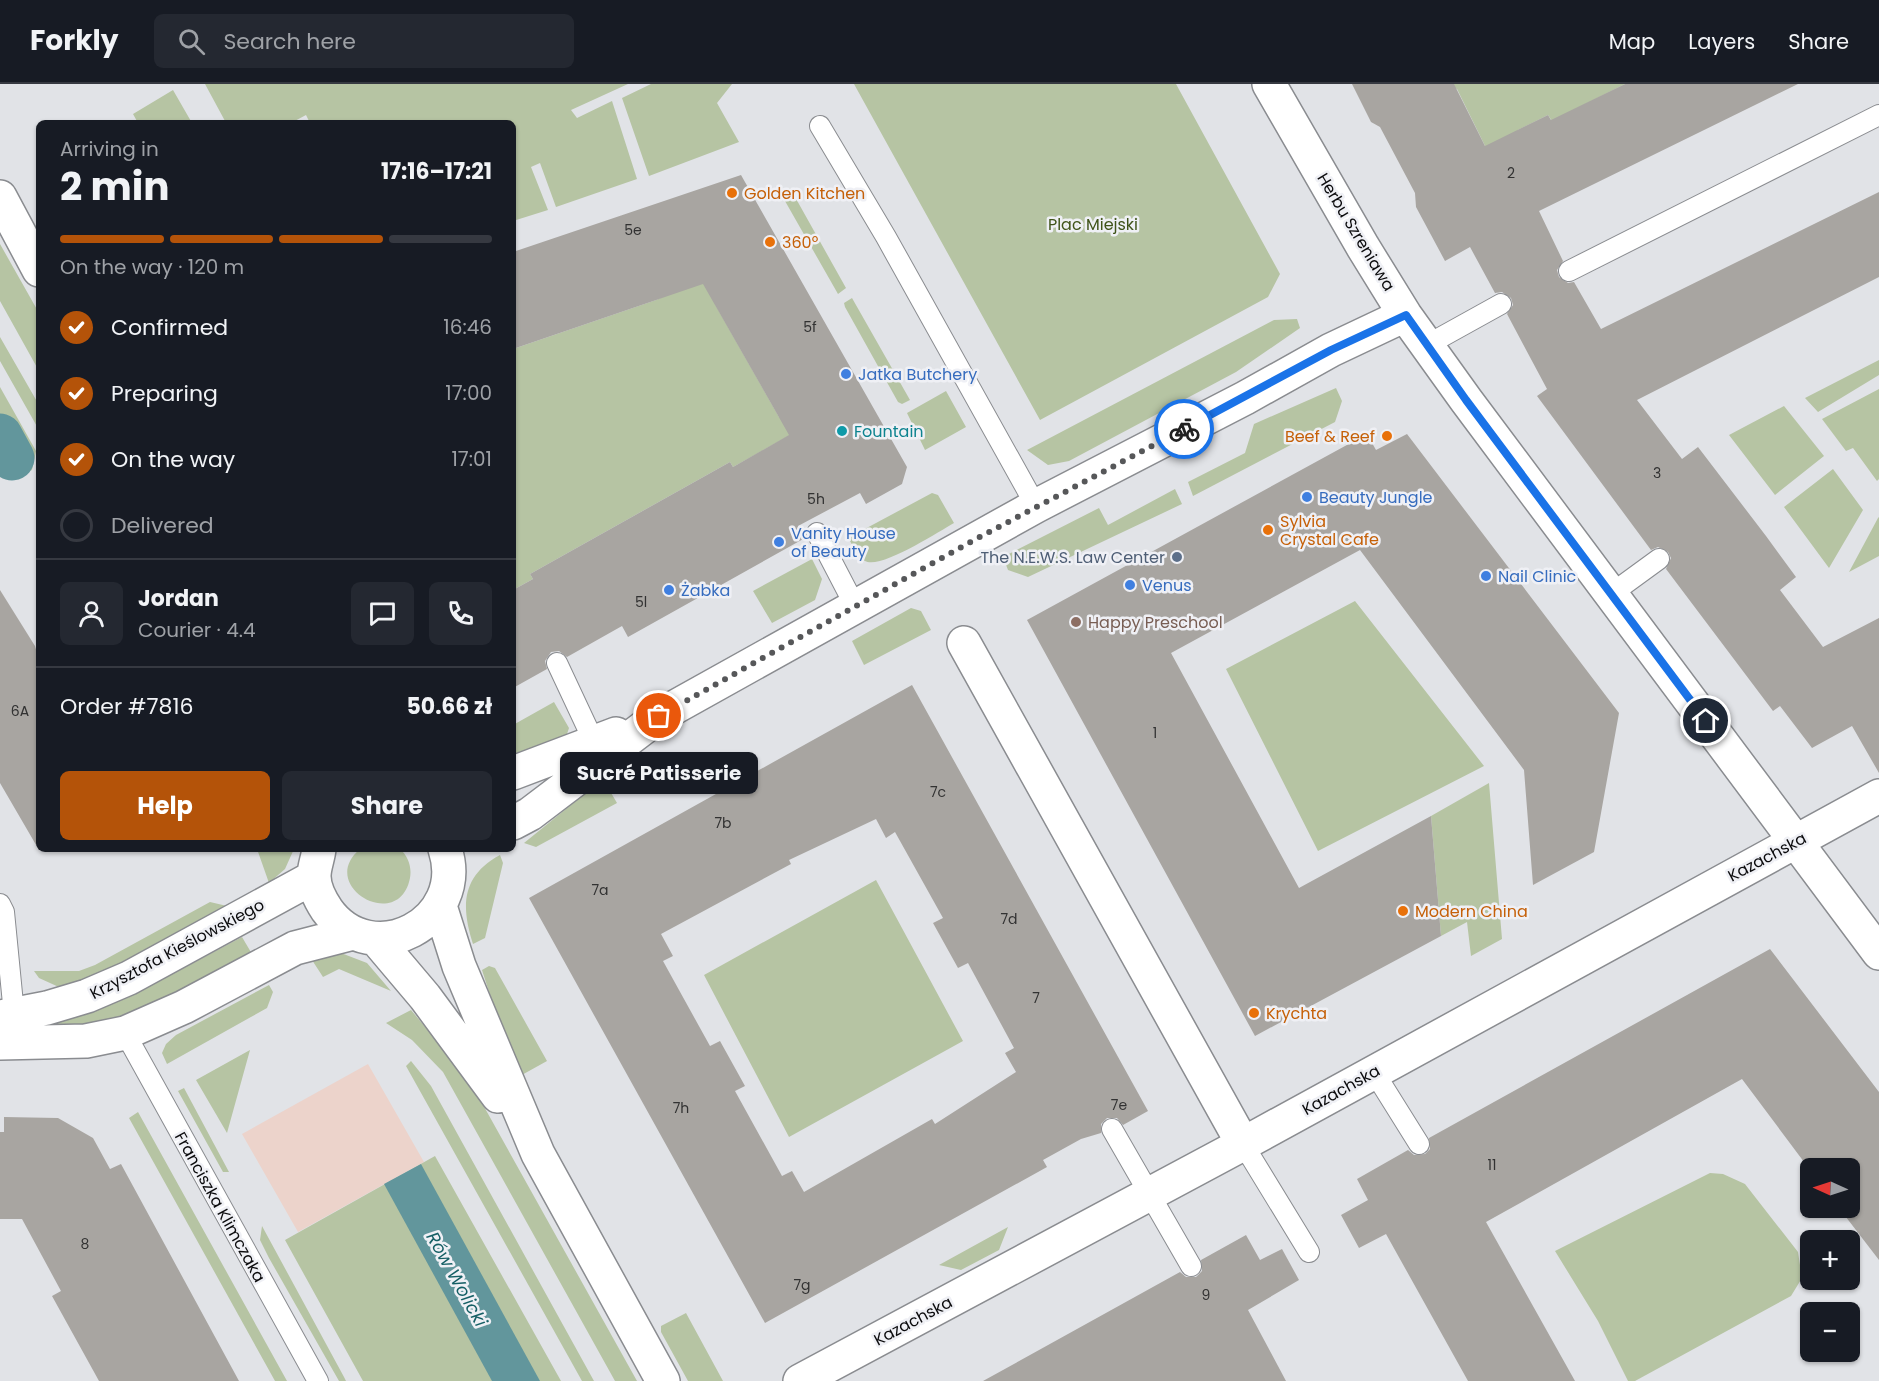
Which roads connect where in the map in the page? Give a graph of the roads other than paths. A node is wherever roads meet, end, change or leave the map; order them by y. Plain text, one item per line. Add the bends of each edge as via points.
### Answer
1 (1269, 84) edge
2 (1879, 115) edge
3 (820, 126) dead end
4 (0, 197) edge
5 (36, 264) edge
6 (1569, 272) dead end
7 (1501, 304) dead end
8 (1406, 315) junction
9 (1427, 345) junction
10 (1036, 506) junction
11 (817, 532) dead end
12 (1659, 559) dead end
13 (1611, 594) junction
14 (855, 606) junction
15 (964, 643) dead end
16 (557, 663) dead end
17 (659, 716) junction
18 (594, 742) junction
19 (516, 772) edge
20 (1879, 796) edge
21 (516, 822) edge
22 (1796, 841) junction
23 (469, 852) edge
24 (317, 863) edge
25 (445, 878) edge
26 (0, 904) edge
27 (364, 936) junction
28 (1879, 953) edge
29 (7, 1015) edge
30 (125, 1033) junction
31 (0, 1043) edge
32 (1374, 1072) junction
33 (1112, 1129) dead end
34 (1243, 1144) junction
35 (1419, 1144) dead end
36 (538, 1154) junction
37 (1150, 1194) junction
38 (1309, 1252) dead end
39 (1191, 1266) dead end
40 (318, 1381) edge
41 (663, 1381) edge
42 (800, 1381) edge

1 - 8 street, Herbu Szreniawa
2 - 6 lane
3 - 10 lane
4 - 5 street
7 - 9 lane
8 - 9 street, Herbu Szreniawa
8 - 10 street via 1331,350
9 - 13 street, Herbu Szreniawa
10 - 14 street
11 - 14 lane
12 - 13 lane
13 - 22 street, Herbu Szreniawa
14 - 17 street
15 - 34 street
16 - 18 lane
17 - 18 street
17 - 21 street
18 - 19 street
20 - 22 street, Kazachska
22 - 28 street, Herbu Szreniawa
22 - 32 street, Kazachska
23 - 25 street
24 - 27 street via 320,900 334,919
24 - 29 street, Krzysztofa Kieślowskiego via 129,978 87,996
25 - 27 street via 423,925 401,937
25 - 36 street via 459,966
26 - 29 lane via 4,912
27 - 30 street via 296,948
27 - 36 street via 472,1058
30 - 31 street via 86,1041
30 - 40 lane, Franciszka Klimczaka
32 - 34 street, Kazachska
32 - 35 lane
33 - 37 lane
34 - 37 street, Kazachska
34 - 38 lane
36 - 41 street
37 - 39 lane
37 - 42 street, Kazachska

